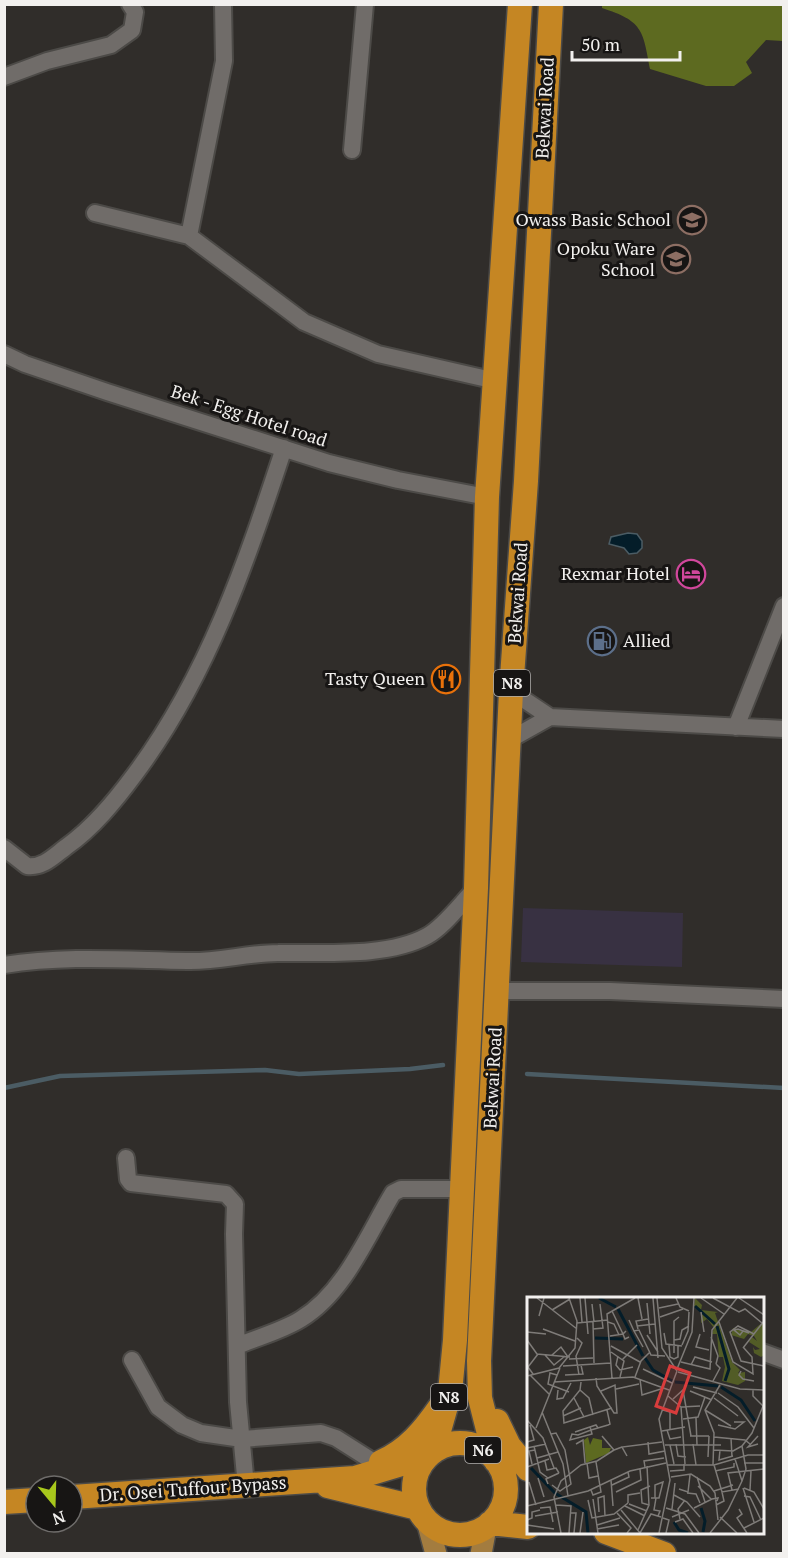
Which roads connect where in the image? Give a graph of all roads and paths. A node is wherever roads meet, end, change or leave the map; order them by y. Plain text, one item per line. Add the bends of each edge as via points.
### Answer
1 (130, 4) edge
2 (224, 4) edge
3 (364, 4) edge
4 (520, 4) edge
5 (550, 4) edge
6 (4, 77) edge
7 (352, 150) dead end
8 (95, 213) dead end
9 (189, 236) junction
10 (498, 341) junction
11 (533, 343) junction
12 (4, 354) edge
13 (496, 381) junction
14 (284, 448) junction
15 (487, 497) junction
16 (783, 606) edge
17 (511, 691) junction
18 (550, 717) junction
19 (736, 727) junction
20 (783, 729) edge
21 (509, 740) junction
22 (4, 848) edge
23 (476, 888) junction
24 (4, 965) edge
25 (497, 991) junction
26 (783, 999) edge
27 (126, 1158) dead end
28 (462, 1189) junction
29 (237, 1346) junction
30 (764, 1353) edge
31 (132, 1360) dead end
32 (783, 1360) edge
33 (478, 1361) junction
34 (450, 1392) junction
35 (242, 1439) junction
36 (431, 1454) junction
37 (498, 1463) junction
38 (377, 1464) junction
39 (527, 1468) edge
40 (322, 1481) junction
41 (527, 1485) edge
42 (246, 1486) junction
43 (84, 1496) edge
44 (24, 1501) edge
45 (4, 1502) edge
46 (422, 1514) junction
47 (488, 1525) junction
48 (527, 1527) edge
49 (609, 1534) edge
50 (436, 1554) edge
51 (481, 1554) edge
52 (664, 1554) edge

1 - 6 street via 135,12 132,30 111,45 47,61
2 - 9 street via 222,70
3 - 7 street
4 - 10 highway, Bekwai Road / N8
5 - 11 highway, Bekwai Road / N8
8 - 9 street
9 - 13 street via 304,322 378,354
10 - 11 highway
10 - 13 highway, Bekwai Road / N8
11 - 17 highway, Bekwai Road / N8
12 - 14 street, Bek - Egg Hotel road
13 - 15 highway, Bekwai Road / N8
14 - 15 street, Bek - Egg Hotel road via 398,480
14 - 22 street via 244,571 200,670 156,746 83,835 45,863 27,866
15 - 23 highway, Bekwai Road / N8
16 - 19 street
17 - 18 street
17 - 21 highway, Bekwai Road / N8
18 - 19 street
18 - 21 street
19 - 20 street
21 - 25 highway, Bekwai Road / N8
23 - 24 street via 426,937 384,948 254,953 207,961 74,957
23 - 28 highway, Bekwai Road / N8
25 - 26 street via 610,991
25 - 33 highway, Bekwai Road / N8
27 - 29 street via 131,1183 226,1194 235,1204
28 - 29 street via 401,1189 393,1193 341,1281 310,1312 292,1324
28 - 34 highway, Bekwai Road / N8
29 - 35 street
30 - 32 street
31 - 35 street via 158,1407 182,1425 201,1433
33 - 37 highway, N8 via 480,1398
33 - 39 highway via 499,1426
34 - 36 highway, N8
34 - 38 highway via 426,1428 406,1448
35 - 38 street via 321,1433
35 - 42 street
36 - 37 highway, N6 via 446,1445 460,1443 486,1451
36 - 40 highway, Dr. Osei Tuffour Bypass / N6 via 364,1476
36 - 46 highway via 417,1472 414,1490
37 - 41 highway, N6
37 - 47 highway, N6 via 506,1495 501,1510
38 - 40 highway
40 - 42 highway, Dr. Osei Tuffour Bypass / N6
40 - 46 highway, Dr. Osei Tuffour Bypass / N6
42 - 43 highway, Dr. Osei Tuffour Bypass / N6
44 - 45 highway
46 - 47 highway, N6 via 437,1529 462,1535
46 - 50 main road
47 - 48 highway, N6
47 - 51 main road
49 - 52 highway

